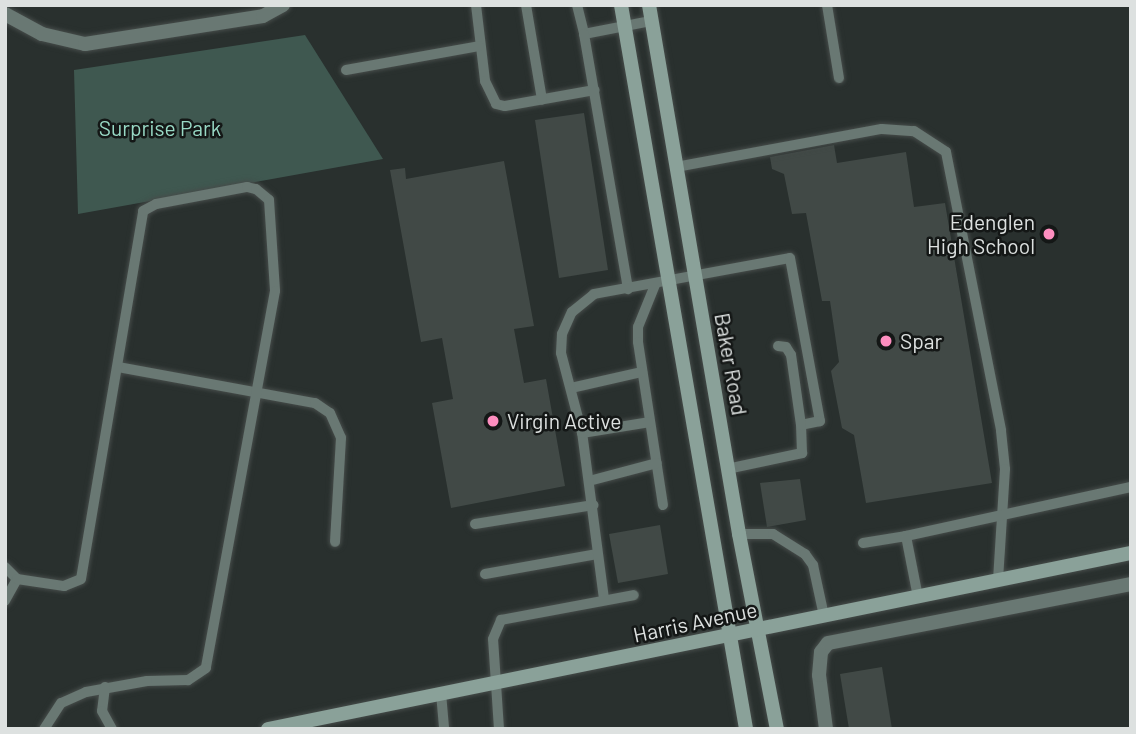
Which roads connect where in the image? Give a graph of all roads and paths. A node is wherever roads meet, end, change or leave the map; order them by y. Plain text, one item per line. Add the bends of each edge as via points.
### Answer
1 (282, 5) edge
2 (476, 5) edge
3 (526, 5) edge
4 (577, 5) edge
5 (621, 5) edge
6 (649, 5) edge
7 (827, 5) edge
8 (5, 14) edge
9 (652, 22) junction
10 (625, 27) junction
11 (584, 34) junction
12 (480, 46) junction
13 (346, 70) dead end
14 (839, 79) dead end
15 (595, 90) junction
16 (542, 100) junction
17 (676, 167) junction
18 (695, 278) junction
19 (662, 284) junction
20 (628, 289) junction
21 (778, 346) dead end
22 (118, 367) junction
23 (642, 372) junction
24 (571, 387) junction
25 (259, 392) junction
26 (650, 422) junction
27 (802, 425) junction
28 (582, 433) junction
29 (657, 463) junction
30 (727, 469) junction
31 (589, 481) junction
32 (1131, 487) edge
33 (593, 505) junction
34 (663, 505) dead end
35 (999, 516) junction
36 (475, 524) dead end
37 (739, 534) junction
38 (906, 536) junction
39 (335, 542) dead end
40 (863, 543) dead end
41 (1131, 553) edge
42 (597, 554) junction
43 (5, 567) edge
44 (485, 573) dead end
45 (17, 579) junction
46 (998, 580) junction
47 (1131, 584) edge
48 (634, 595) dead end
49 (918, 597) junction
50 (604, 599) junction
51 (5, 601) edge
52 (824, 616) junction
53 (757, 631) junction
54 (729, 638) junction
55 (497, 681) junction
56 (106, 687) junction
57 (441, 694) junction
58 (44, 729) edge
59 (112, 729) edge
60 (268, 729) edge
61 (444, 729) edge
62 (499, 729) edge
63 (746, 729) edge
64 (777, 729) edge
65 (826, 729) edge

1 - 8 street via 263,16 85,44 43,34
2 - 12 lane
3 - 16 lane
4 - 11 lane
5 - 10 main road
6 - 9 main road, Baker Road
7 - 14 lane
9 - 10 lane
9 - 17 main road, Baker Road
10 - 11 lane
10 - 19 main road
11 - 15 lane
12 - 13 lane
12 - 16 lane via 486,88 496,104
15 - 16 lane
15 - 20 lane
17 - 18 main road, Baker Road
17 - 35 lane via 882,129 914,131 946,152 1001,431 1005,469
18 - 19 lane
18 - 27 lane via 790,258 820,421
18 - 30 main road, Baker Road
19 - 20 lane
19 - 23 lane via 638,327
19 - 54 main road
20 - 24 lane via 587,296 569,318 561,352
21 - 27 lane via 788,348 791,355
22 - 25 lane
22 - 25 lane via 143,211 251,187 269,201 275,291
22 - 45 lane via 81,579 64,586
23 - 24 lane
23 - 26 lane
24 - 28 lane
25 - 39 lane via 315,403 337,421 342,468
25 - 56 lane via 206,668 188,680
26 - 28 lane
26 - 29 lane
27 - 30 lane via 802,453
28 - 31 lane
29 - 31 lane
29 - 34 lane
30 - 37 main road, Baker Road
31 - 33 lane
32 - 35 lane
33 - 36 lane
33 - 42 lane
35 - 38 lane
35 - 46 lane
37 - 52 lane via 774,534 805,554 813,565
37 - 53 main road, Baker Road
38 - 40 lane
38 - 49 lane
41 - 46 main road, Harris Avenue
42 - 44 lane
42 - 50 lane
43 - 45 lane
45 - 51 lane
46 - 49 main road, Harris Avenue
47 - 65 street via 828,643 821,652 819,675
48 - 50 lane
49 - 52 main road, Harris Avenue
50 - 55 lane via 501,620 494,639
52 - 53 main road, Harris Avenue
53 - 54 main road, Harris Avenue
53 - 64 main road, Baker Road
54 - 55 main road, Harris Avenue
54 - 63 main road
55 - 57 main road, Harris Avenue
55 - 62 lane
56 - 58 lane via 61,703
56 - 59 lane via 102,710
57 - 60 main road, Harris Avenue
57 - 61 lane

